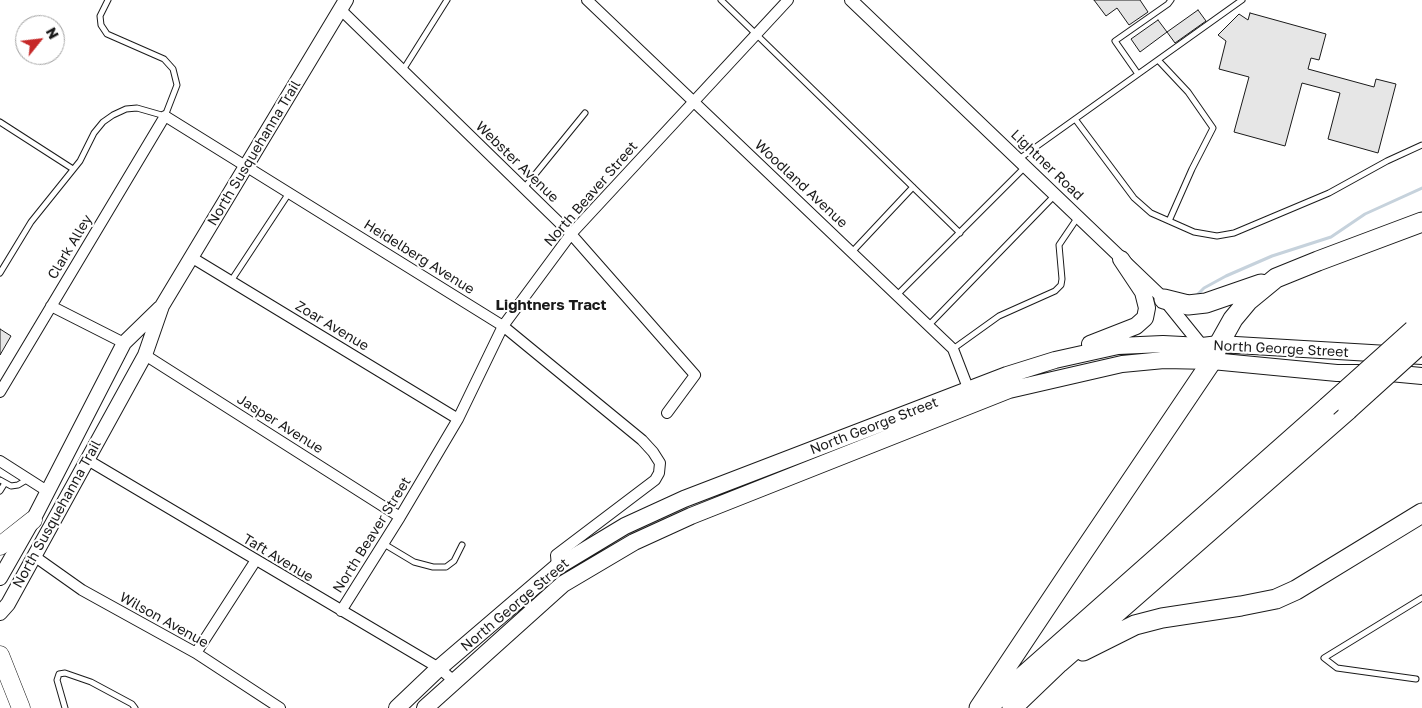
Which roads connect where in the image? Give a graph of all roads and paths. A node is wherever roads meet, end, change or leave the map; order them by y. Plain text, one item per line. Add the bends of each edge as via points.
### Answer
1 (108, 0) edge
2 (447, 0) edge
3 (587, 0) edge
4 (721, 0) edge
5 (788, 0) edge
6 (851, 0) edge
7 (1171, 0) edge
8 (1242, 0) edge
9 (343, 4) edge
10 (756, 34) junction
11 (1158, 60) junction
12 (403, 70) junction
13 (1138, 74) junction
14 (693, 102) junction
15 (585, 113) dead end
16 (165, 116) junction
17 (1075, 119) junction
18 (0, 122) edge
19 (1422, 145) edge
20 (1022, 162) junction
21 (246, 165) junction
22 (73, 169) junction
23 (913, 187) junction
24 (524, 188) junction
25 (289, 192) junction
26 (1056, 194) junction
27 (1079, 216) junction
28 (1169, 221) junction
29 (1422, 222) edge
30 (960, 233) junction
31 (571, 234) junction
32 (852, 252) junction
33 (192, 257) junction
34 (1121, 258) junction
35 (0, 273) edge
36 (1276, 278) junction
37 (232, 281) junction
38 (897, 295) junction
39 (1164, 299) junction
40 (51, 306) junction
41 (162, 306) junction
42 (929, 325) junction
43 (503, 326) junction
44 (1419, 332) edge
45 (124, 343) junction
46 (953, 349) junction
47 (1211, 350) junction
48 (145, 355) junction
49 (1422, 356) edge
50 (1055, 360) junction
51 (1422, 376) edge
52 (0, 392) edge
53 (971, 396) junction
54 (667, 413) dead end
55 (458, 419) junction
56 (86, 460) junction
57 (0, 461) edge
58 (28, 479) junction
59 (2, 482) edge
60 (0, 491) edge
61 (47, 491) junction
62 (1422, 513) edge
63 (400, 517) junction
64 (33, 520) junction
65 (383, 544) junction
66 (462, 545) dead end
67 (0, 546) edge
68 (34, 556) junction
69 (256, 560) junction
70 (557, 567) junction
71 (0, 578) edge
72 (1422, 598) edge
73 (341, 612) junction
74 (0, 613) edge
75 (196, 653) junction
76 (0, 655) edge
77 (1060, 663) junction
78 (439, 668) junction
79 (1416, 679) dead end
80 (455, 682) junction
81 (20, 708) edge
82 (65, 708) edge
83 (135, 708) edge
84 (280, 708) edge
85 (397, 708) edge
86 (425, 708) edge
87 (979, 708) edge
88 (986, 708) edge
89 (1012, 708) edge

1 - 16 lane via 100,16 101,25 108,34 164,59 173,69 177,85
2 - 12 lane
3 - 14 street, Woodland Avenue
4 - 10 lane
5 - 10 street, North Beaver Street
6 - 20 street, Lightner Road
7 - 13 lane via 1115,41
8 - 11 lane
9 - 12 street, Webster Avenue
9 - 21 main road, North Susquehanna Trail
10 - 14 street, North Beaver Street
10 - 23 lane
11 - 13 lane
11 - 28 lane via 1188,92 1213,128
12 - 24 street, Webster Avenue
13 - 17 lane
14 - 31 street, North Beaver Street
14 - 32 street, Woodland Avenue
15 - 24 lane
16 - 21 street, Heidelberg Avenue
16 - 22 lane via 138,108 113,115 102,122
16 - 40 street, Clark Alley
17 - 20 lane
17 - 28 lane via 1134,198 1151,213
18 - 22 lane
19 - 28 lane via 1329,194 1234,233 1217,236 1194,232
20 - 26 street, Lightner Road
20 - 30 lane
21 - 25 street, Heidelberg Avenue
21 - 33 main road, North Susquehanna Trail
22 - 35 lane via 31,222
23 - 30 lane
23 - 32 lane
24 - 31 street, Webster Avenue
25 - 37 lane
25 - 43 street, Heidelberg Avenue
26 - 27 street, Lightner Road
26 - 42 lane
27 - 34 street, Lightner Road
27 - 46 lane via 1059,246 1062,279 1055,291 999,316
29 - 36 highway
30 - 38 lane
31 - 43 street, North Beaver Street
31 - 54 street, Webster Avenue via 695,376
32 - 38 street, Woodland Avenue
33 - 37 street, Zoar Avenue
33 - 41 main road, North Susquehanna Trail
34 - 39 street, Lightner Road
34 - 50 main road via 1143,292 1147,308 1145,318 1136,326
36 - 39 highway via 1206,303 1188,305
36 - 47 highway via 1248,301
37 - 55 street, Zoar Avenue
38 - 42 street, Woodland Avenue
39 - 47 street, Lightner Road
40 - 45 street
40 - 52 street, Clark Alley
41 - 45 main road, North Susquehanna Trail
41 - 48 main road, North Susquehanna Trail
42 - 46 street, Woodland Avenue
43 - 55 street, North Beaver Street
43 - 70 street, Heidelberg Avenue via 642,440 660,463 654,480 556,556
44 - 77 highway, bridge via 1348,410
44 - 88 highway, bridge via 1327,407
45 - 61 main road, North Susquehanna Trail
46 - 53 street, Woodland Avenue
47 - 49 main road, North George Street
47 - 50 main road, North George Street via 1163,344 1118,346
47 - 51 main road, North George Street via 1337,373
47 - 53 main road, North George Street via 1164,360 1122,364
47 - 87 highway
48 - 56 main road, North Susquehanna Trail
48 - 63 street, Jasper Avenue
50 - 53 main road, North George Street via 1007,375
53 - 70 main road, North George Street via 684,499 625,526
53 - 80 main road, North George Street via 634,542 563,584
55 - 63 street, North Beaver Street
56 - 68 main road, North Susquehanna Trail
56 - 69 street, Taft Avenue
57 - 58 street
58 - 59 lane via 11,486
58 - 61 street
59 - 60 lane
61 - 64 main road, North Susquehanna Trail
62 - 77 highway via 1276,599 1135,625
63 - 65 street, North Beaver Street
64 - 67 highway
64 - 71 main road, North Susquehanna Trail
65 - 66 lane via 414,562 433,567 446,567 454,561
65 - 73 street, North Beaver Street
68 - 74 main road, North Susquehanna Trail
68 - 75 street, Wilson Avenue via 82,590
69 - 73 street, Taft Avenue
69 - 75 street
70 - 78 main road, North George Street
72 - 79 lane via 1324,658 1337,668
73 - 78 street, Taft Avenue
75 - 84 street, Wilson Avenue
76 - 81 highway
77 - 89 highway
78 - 80 street, Taft Avenue
78 - 85 main road, North George Street
80 - 86 main road, North George Street
82 - 83 lane via 57,680 59,674 91,682

